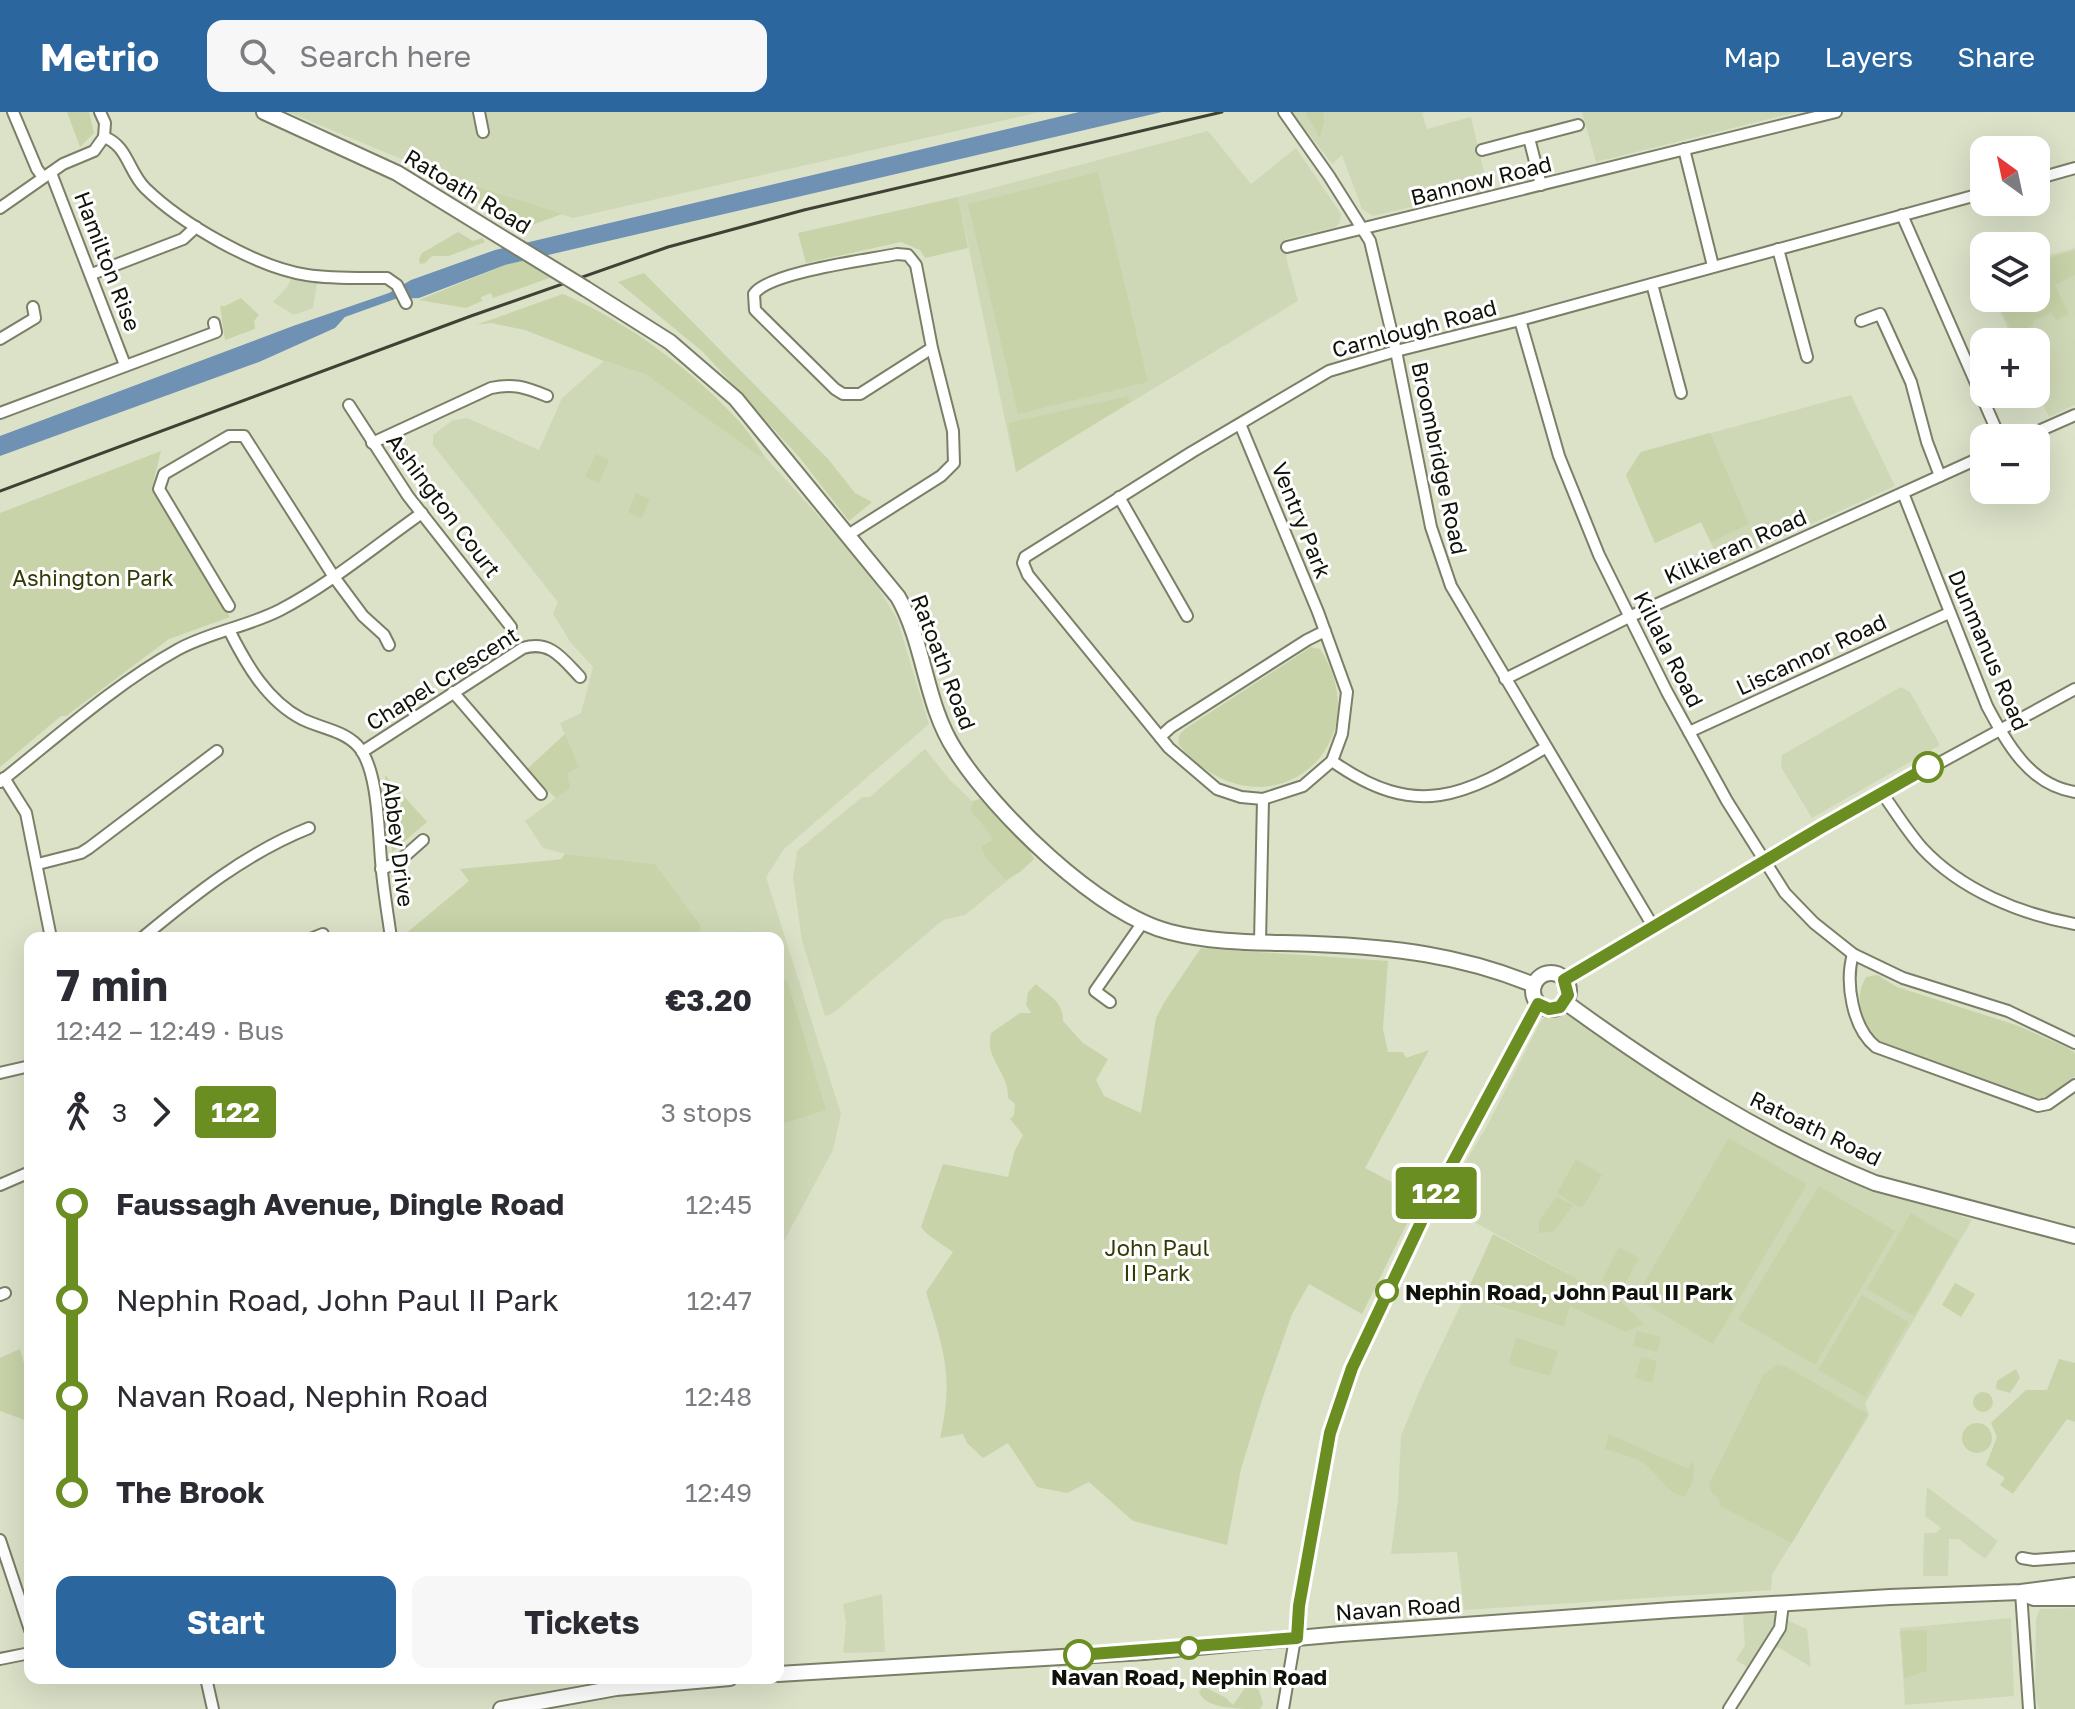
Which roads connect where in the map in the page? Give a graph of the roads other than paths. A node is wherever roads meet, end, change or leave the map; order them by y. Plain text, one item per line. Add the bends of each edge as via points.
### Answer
1 (13, 112) edge
2 (100, 112) edge
3 (264, 112) edge
4 (479, 112) edge
5 (1284, 112) edge
6 (1836, 112) edge
7 (1578, 125) dead end
8 (483, 132) dead end
9 (104, 137) junction
10 (1529, 138) junction
11 (1684, 149) junction
12 (1482, 150) dead end
13 (2075, 168) edge
14 (44, 173) junction
15 (2050, 175) edge
16 (1541, 185) junction
17 (1970, 197) edge
18 (0, 208) edge
19 (1902, 215) junction
20 (196, 227) junction
21 (1365, 230) junction
22 (1287, 247) dead end
23 (1778, 249) junction
24 (1713, 266) junction
25 (92, 274) junction
26 (1652, 284) junction
27 (406, 303) dead end
28 (33, 307) dead end
29 (1520, 320) junction
30 (1861, 321) dead end
31 (214, 323) dead end
32 (0, 339) edge
33 (932, 348) junction
34 (1396, 351) junction
35 (1807, 357) dead end
36 (125, 365) junction
37 (1681, 393) dead end
38 (547, 396) dead end
39 (349, 405) dead end
40 (0, 413) edge
41 (2075, 415) edge
42 (1240, 424) junction
43 (1994, 424) edge
44 (2050, 426) edge
45 (372, 443) junction
46 (1970, 462) edge
47 (1940, 476) junction
48 (1903, 493) junction
49 (1119, 497) junction
50 (422, 513) junction
51 (848, 535) junction
52 (334, 577) junction
53 (229, 606) dead end
54 (1949, 613) junction
55 (1187, 616) dead end
56 (1629, 617) junction
57 (511, 627) dead end
58 (229, 630) junction
59 (1325, 631) junction
60 (389, 645) dead end
61 (580, 677) dead end
62 (1505, 679) junction
63 (2075, 689) edge
64 (453, 692) junction
65 (1999, 730) junction
66 (1689, 732) junction
67 (1160, 737) junction
68 (1545, 748) junction
69 (217, 751) dead end
70 (362, 752) junction
71 (1332, 761) junction
72 (2, 780) edge
73 (2075, 792) edge
74 (1882, 793) junction
75 (541, 794) dead end
76 (1263, 799) junction
77 (309, 828) dead end
78 (423, 840) dead end
79 (1764, 863) junction
80 (38, 864) junction
81 (381, 869) junction
82 (1143, 922) junction
83 (2075, 924) edge
84 (1654, 928) junction
85 (50, 932) edge
86 (150, 932) edge
87 (390, 932) edge
88 (1260, 942) junction
89 (1853, 954) junction
90 (1564, 980) junction
91 (1534, 985) junction
92 (1110, 1002) dead end
93 (1565, 1002) junction
94 (1538, 1004) junction
95 (2075, 1043) edge
96 (24, 1067) edge
97 (0, 1073) edge
98 (2075, 1085) edge
99 (24, 1175) edge
100 (0, 1185) edge
101 (2075, 1236) edge
102 (0, 1540) edge
103 (2075, 1557) edge
104 (2022, 1558) dead end
105 (2075, 1585) edge
106 (2021, 1592) junction
107 (2075, 1598) edge
108 (1783, 1604) junction
109 (24, 1612) edge
110 (1297, 1638) junction
111 (24, 1654) edge
112 (0, 1659) edge
113 (784, 1674) edge
114 (207, 1684) edge
115 (662, 1684) edge
116 (213, 1709) edge
117 (501, 1709) edge
118 (1283, 1709) edge
119 (1729, 1709) edge
120 (2029, 1709) edge

1 - 14 street, Hamilton Rise
2 - 9 street
3 - 51 main road, Ratoath Road, bridge via 428,189 670,342 736,399
4 - 8 street
5 - 21 street, Broombridge Road
6 - 11 street, Bannow Road
7 - 10 street
9 - 14 street via 94,151
9 - 20 street via 118,143 147,190
10 - 12 street
10 - 16 street
11 - 16 street, Bannow Road
11 - 24 street
13 - 15 street
14 - 18 street
14 - 25 street, Hamilton Rise
16 - 21 street, Bannow Road
17 - 19 street, Carnlough Road
19 - 23 street, Carnlough Road
19 - 43 street
20 - 25 street via 183,239
20 - 27 street via 307,275 387,278
21 - 22 street, Bannow Road
21 - 34 street, Broombridge Road
23 - 24 street, Carnlough Road
23 - 35 street
24 - 26 street, Carnlough Road
25 - 36 street, Hamilton Rise
26 - 29 street, Carnlough Road
26 - 37 street
28 - 32 street via 35,318
29 - 34 street, Carnlough Road
29 - 56 street, Killala Road via 1559,456
30 - 47 street via 1880,314 1911,382
31 - 36 street via 216,332
33 - 33 street via 916,265 908,255 795,274 765,283 754,294 755,310 843,394 860,394
33 - 51 street via 953,431 954,463
34 - 42 street, Carnlough Road via 1329,371
34 - 62 street, Broombridge Road via 1441,561
36 - 40 street
38 - 45 street via 519,385 491,388
39 - 45 street, Ashington Court
41 - 44 street
42 - 49 street, Carnlough Road
42 - 59 street, Ventry Park
45 - 50 street, Ashington Court
46 - 47 street, Kilkieran Road
47 - 48 street, Kilkieran Road
48 - 54 street, Dunmanus Road
48 - 56 street, Kilkieran Road
49 - 55 street
49 - 67 street, Carnlough Road via 1033,550 1023,563
50 - 52 street
50 - 57 street, Ashington Court
51 - 82 main road, Ratoath Road via 907,613 944,728 966,766 1053,860
52 - 53 street via 244,436 229,436 164,474 159,489
52 - 58 street via 283,608
52 - 60 street
54 - 65 street, Dunmanus Road
54 - 66 street, Liscannor Road
56 - 62 street, Kilkieran Road
56 - 66 street, Killala Road
58 - 70 street via 258,681 279,702 302,719 351,740
58 - 72 street via 167,656
59 - 67 street
59 - 71 street, Ventry Park via 1347,692 1342,734
61 - 64 street, Chapel Crescent via 548,646 536,644
62 - 68 street, Broombridge Road
63 - 65 street
64 - 70 street, Chapel Crescent
64 - 75 street
65 - 73 street, Dunmanus Road via 2027,767
65 - 74 street
66 - 79 street, Killala Road
67 - 76 street via 1217,789
68 - 71 street via 1458,792 1422,797 1384,790
68 - 84 street, Broombridge Road
69 - 80 street via 89,848
70 - 81 street, Abbey Drive via 372,778
71 - 76 street via 1303,786
72 - 80 street via 26,813
74 - 79 street
74 - 83 street via 1941,866 2012,907
76 - 88 street
77 - 86 street via 248,857
78 - 81 street via 397,863
79 - 84 street
79 - 89 street, Killala Road via 1797,907
80 - 85 street
81 - 87 street, Abbey Drive
82 - 88 main road, Ratoath Road via 1183,935
82 - 92 street via 1095,991
84 - 90 street
88 - 91 main road, Ratoath Road via 1425,953 1482,965
89 - 95 street, Killala Road via 1903,978 2008,1011
89 - 98 street via 1850,989 1862,1032 1876,1047 2038,1106
90 - 91 main road via 1548,974
90 - 93 main road
91 - 94 main road
93 - 94 main road via 1555,1009
93 - 101 main road, Ratoath Road via 1658,1068 1831,1164 1875,1183
94 - 110 street via 1417,1229 1352,1368 1330,1433
96 - 97 street
99 - 100 street
102 - 109 street
103 - 104 street
105 - 106 main road, Navan Road
106 - 107 main road, Navan Road via 2034,1598
106 - 108 main road, Navan Road
106 - 120 street
108 - 110 main road, Navan Road
108 - 119 street via 1780,1628
110 - 113 main road, Navan Road
110 - 118 street
111 - 112 street
114 - 116 street
115 - 117 main road

